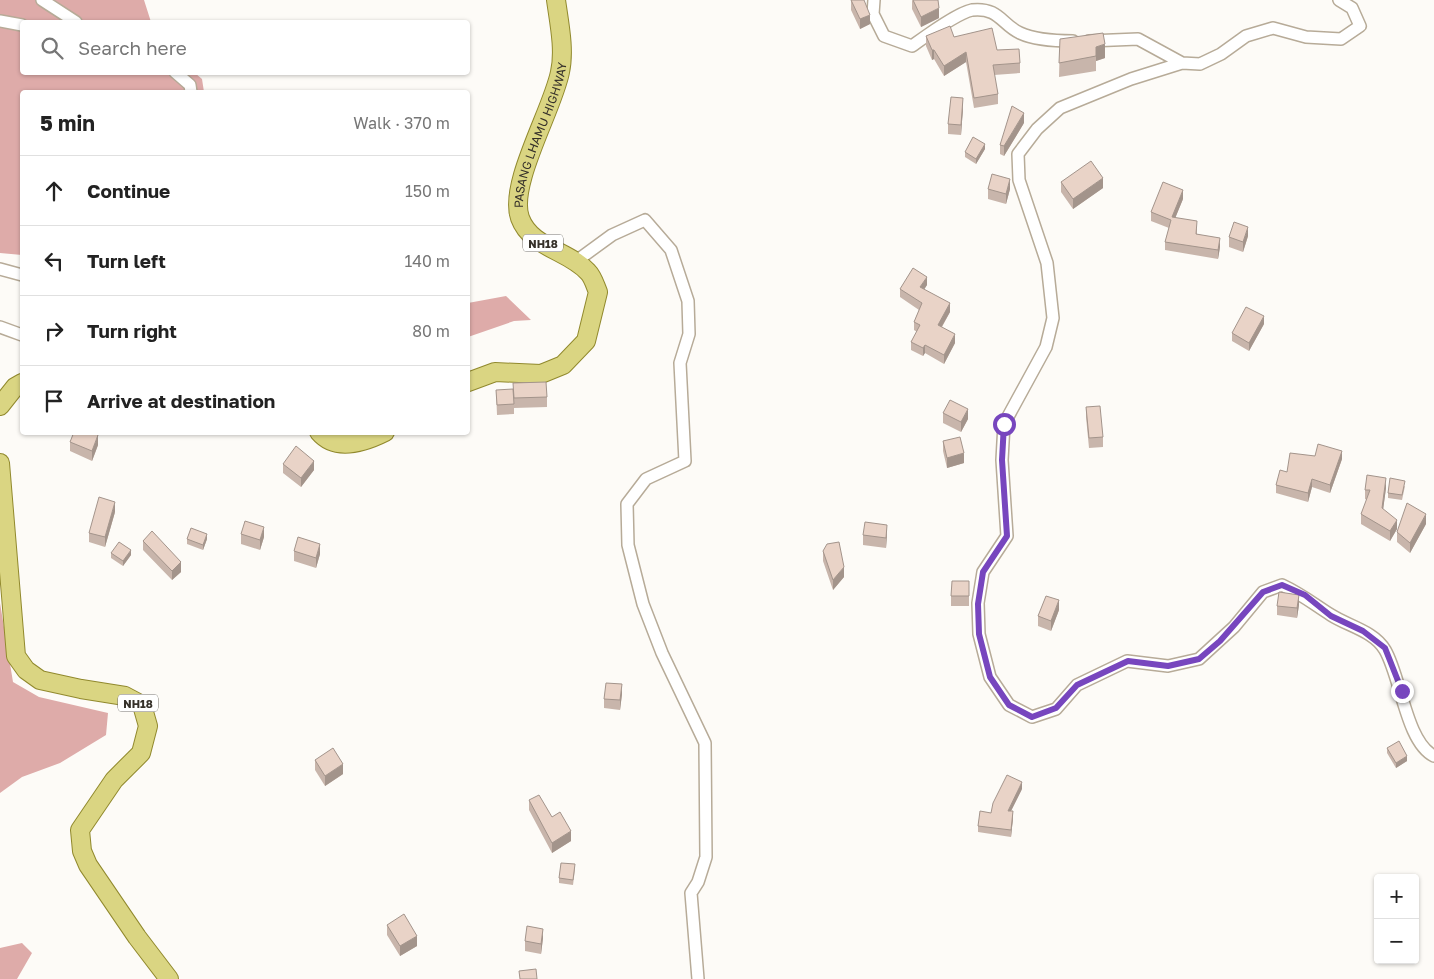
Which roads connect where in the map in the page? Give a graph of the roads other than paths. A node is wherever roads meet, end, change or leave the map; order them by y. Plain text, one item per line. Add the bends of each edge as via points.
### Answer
1 (42, 0) edge
2 (556, 0) edge
3 (874, 0) edge
4 (1338, 0) edge
5 (0, 20) edge
6 (73, 20) edge
7 (20, 25) edge
8 (1182, 63) junction
9 (178, 75) edge
10 (191, 90) edge
11 (575, 262) junction
12 (0, 268) edge
13 (20, 274) edge
14 (0, 328) edge
15 (20, 334) edge
16 (470, 381) edge
17 (20, 384) edge
18 (0, 406) edge
19 (322, 435) edge
20 (379, 435) edge
21 (0, 463) edge
22 (1434, 756) edge
23 (169, 979) edge
24 (698, 979) edge

1 - 6 street
2 - 11 main road, PASANG LHAMU HIGHWAY / NH18 via 561,72 519,190 518,204 526,228 548,247
3 - 8 street via 873,14 884,36 912,46 972,10 997,14 1019,33 1057,42 1138,39
4 - 8 street via 1352,8 1360,26 1341,39 1306,37 1273,28 1246,36 1200,64
5 - 7 street
8 - 22 street via 1131,79 1060,108 1037,129 1018,154 1019,180 1048,263 1053,318 1046,347 1004,424 1002,460 1007,536 983,572 978,604 979,634 990,677 1009,705 1032,717 1056,708 1077,685 1128,661 1168,666 1199,659 1220,641 1263,592 1282,585 1305,595 1331,616 1363,631 1385,648 1402,691 1411,730
9 - 10 street via 190,85
11 - 16 main road, PASANG LHAMU HIGHWAY / NH18 via 587,271 598,292 586,341 580,348 563,365 541,374 495,372
11 - 24 street via 612,235 645,220 671,250 688,301 689,334 680,363 685,461 646,479 627,504 628,545 643,604 662,653 705,743 706,857 691,893
12 - 13 street
14 - 15 street
17 - 18 main road via 1,401
19 - 20 main road via 336,443 350,443
21 - 23 main road, NH18 via 16,656 26,670 40,680 125,696 142,705 148,726 141,753 114,780 80,830 82,851 88,865

